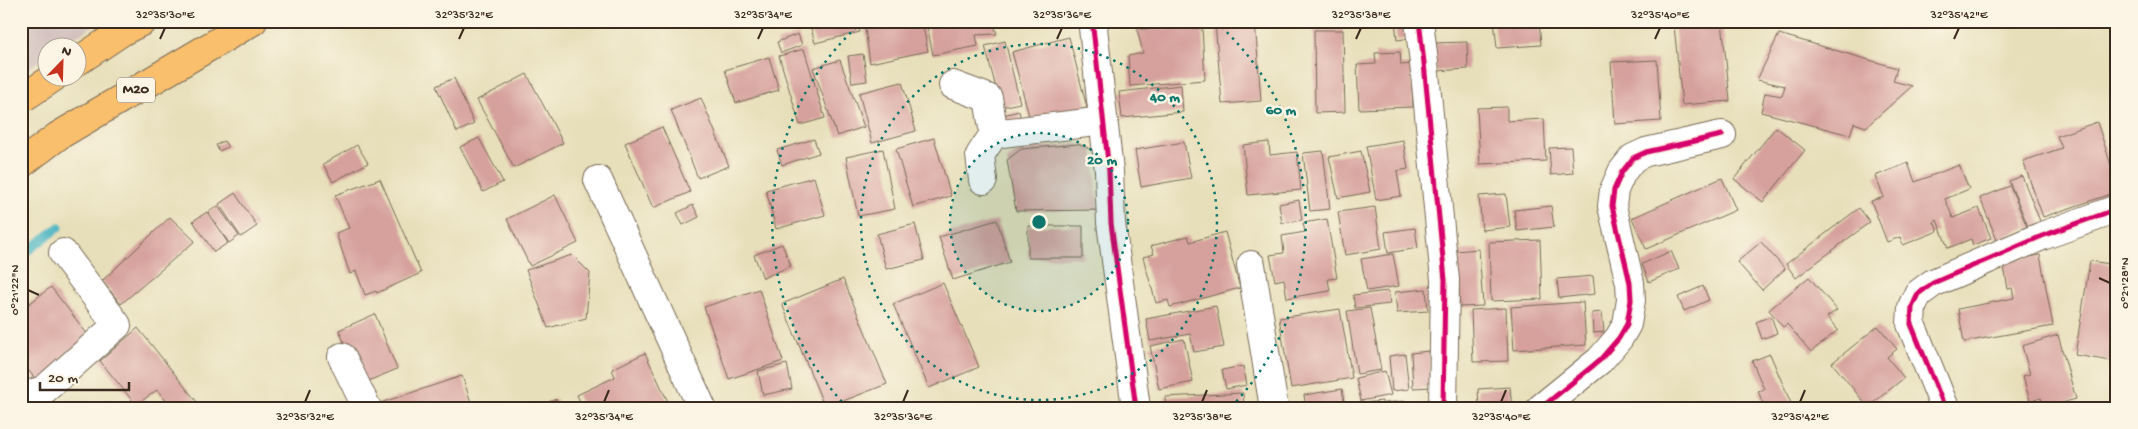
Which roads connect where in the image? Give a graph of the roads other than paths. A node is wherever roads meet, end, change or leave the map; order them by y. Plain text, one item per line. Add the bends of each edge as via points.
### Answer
1 (143, 21) edge
2 (253, 21) edge
3 (1419, 21) edge
4 (1091, 24) edge
5 (88, 54) edge
6 (953, 85) dead end
7 (38, 87) edge
8 (21, 98) edge
9 (1104, 121) junction
10 (994, 134) junction
11 (1722, 135) dead end
12 (21, 164) edge
13 (598, 180) dead end
14 (983, 180) dead end
15 (2117, 209) edge
16 (63, 253) dead end
17 (1251, 266) dead end
18 (342, 357) dead end
19 (21, 398) edge
20 (367, 408) edge
21 (702, 408) edge
22 (1136, 408) edge
23 (1274, 408) edge
24 (1443, 408) edge
25 (1540, 408) edge
26 (1945, 408) edge

1 - 5 highway
2 - 12 highway, M20 via 58,136
3 - 24 street via 1444,280
4 - 9 street
6 - 10 street via 988,98
7 - 8 highway
9 - 10 street
9 - 22 street via 1111,223
10 - 14 street via 980,155
11 - 25 street via 1646,152 1633,158 1622,172 1614,190 1612,206 1630,284 1627,324 1600,360
13 - 21 street
15 - 26 street via 2042,236 1933,283 1918,294 1912,307 1911,324
16 - 19 street via 117,325 45,389
17 - 23 street
18 - 20 street

